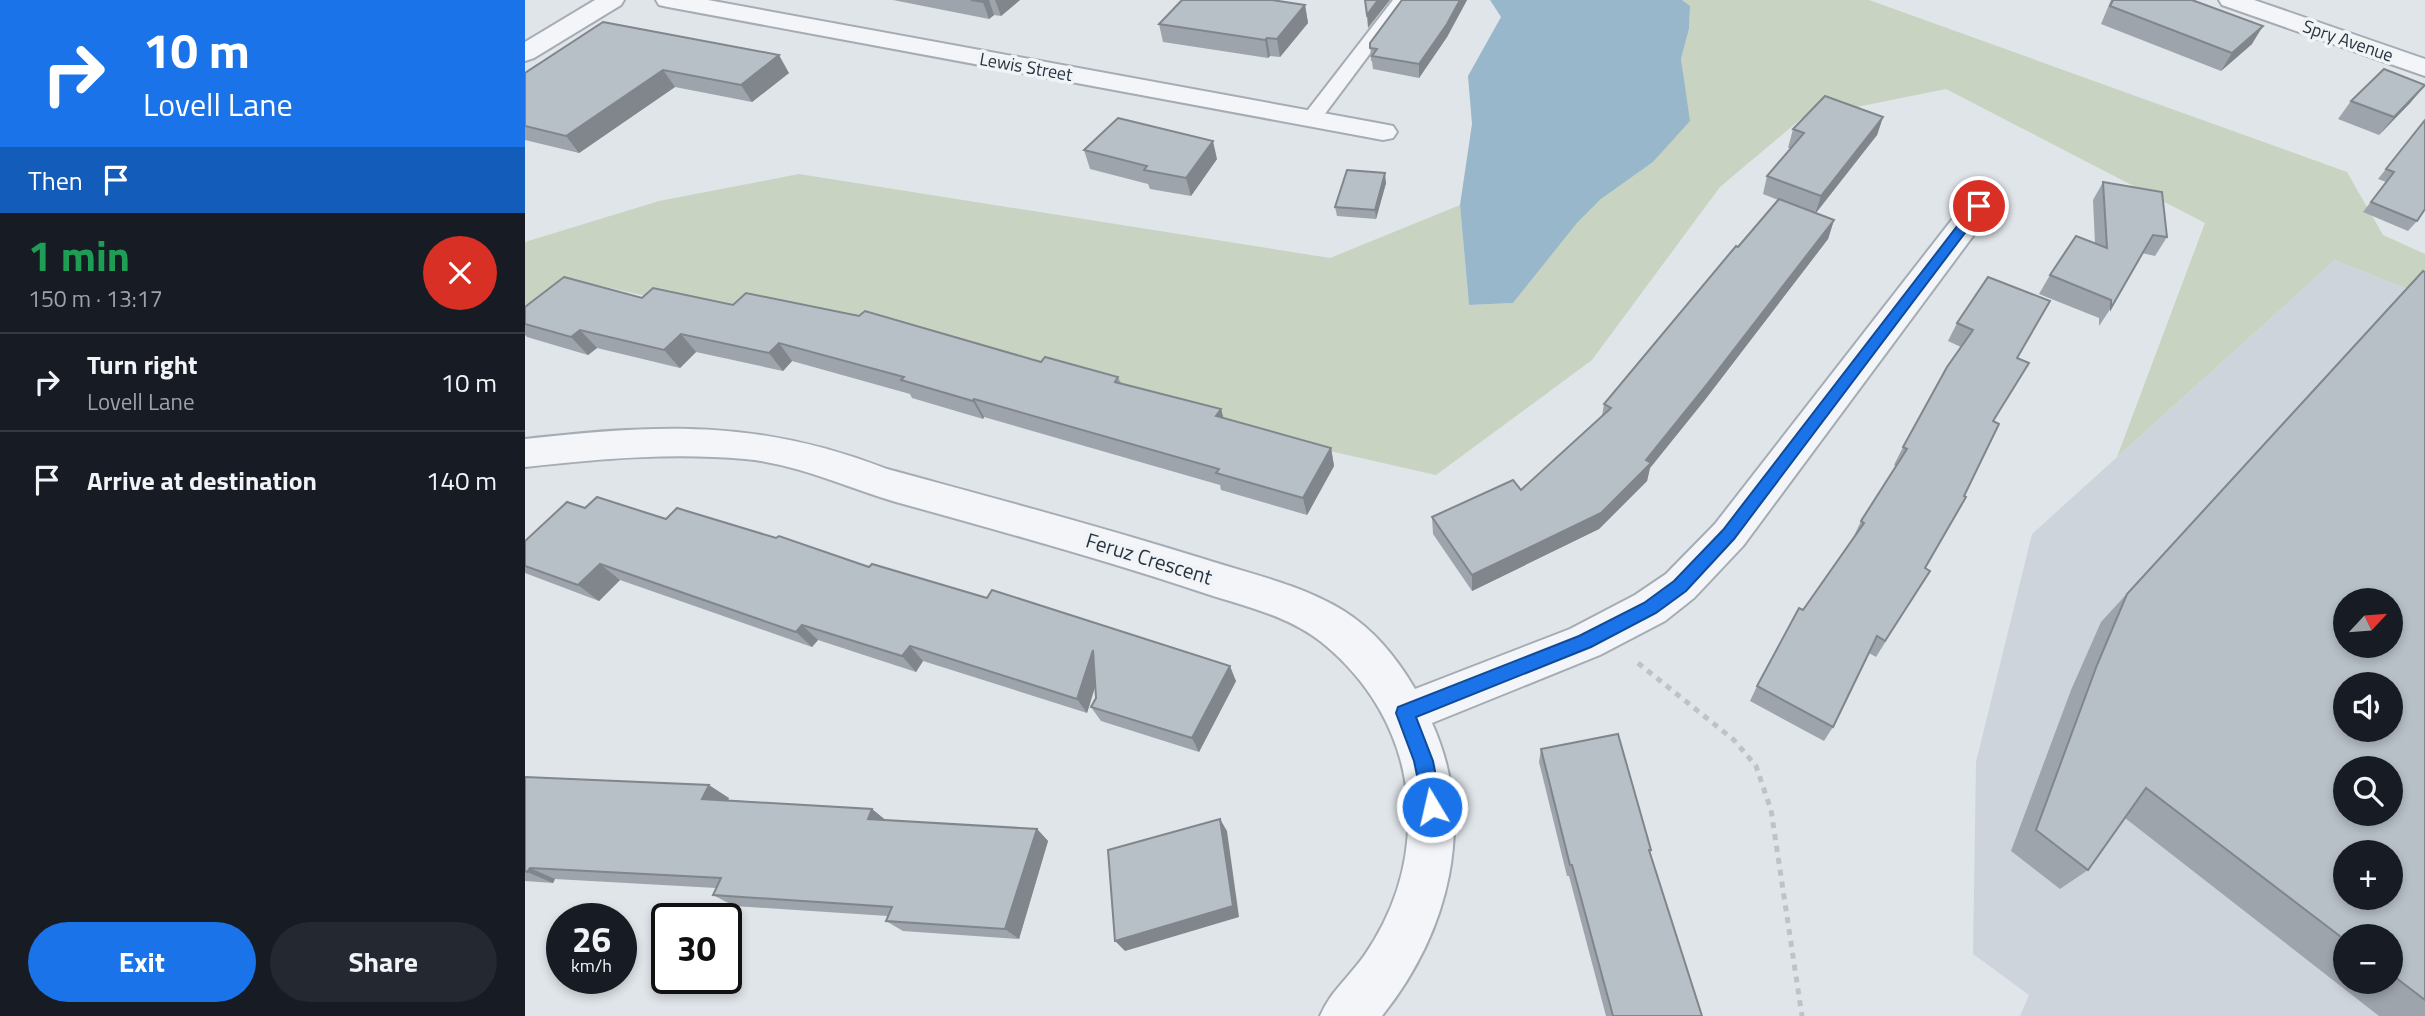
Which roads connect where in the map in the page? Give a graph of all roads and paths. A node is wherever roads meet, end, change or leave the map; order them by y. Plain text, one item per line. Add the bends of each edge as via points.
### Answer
1 (612, 0) edge
2 (668, 0) edge
3 (1402, 0) edge
4 (2231, 0) edge
5 (525, 54) edge
6 (2425, 68) edge
7 (1311, 119) junction
8 (1383, 132) dead end
9 (1979, 206) dead end
10 (525, 453) edge
11 (1602, 634) junction
12 (1405, 713) junction
13 (1346, 1016) edge
14 (1802, 1016) edge

1 - 5 street
2 - 7 street, Lewis Street
3 - 7 lane
4 - 6 street, Spry Avenue
7 - 8 street, Lewis Street
9 - 11 street via 1706,561 1650,608
10 - 12 street, Feruz Crescent via 685,441 751,444 811,455 879,482 1145,556 1290,604 1350,640 1381,674
11 - 12 street
11 - 14 path via 1734,740 1756,766 1771,810
12 - 13 street, Feruz Crescent via 1429,783 1430,858 1398,948

